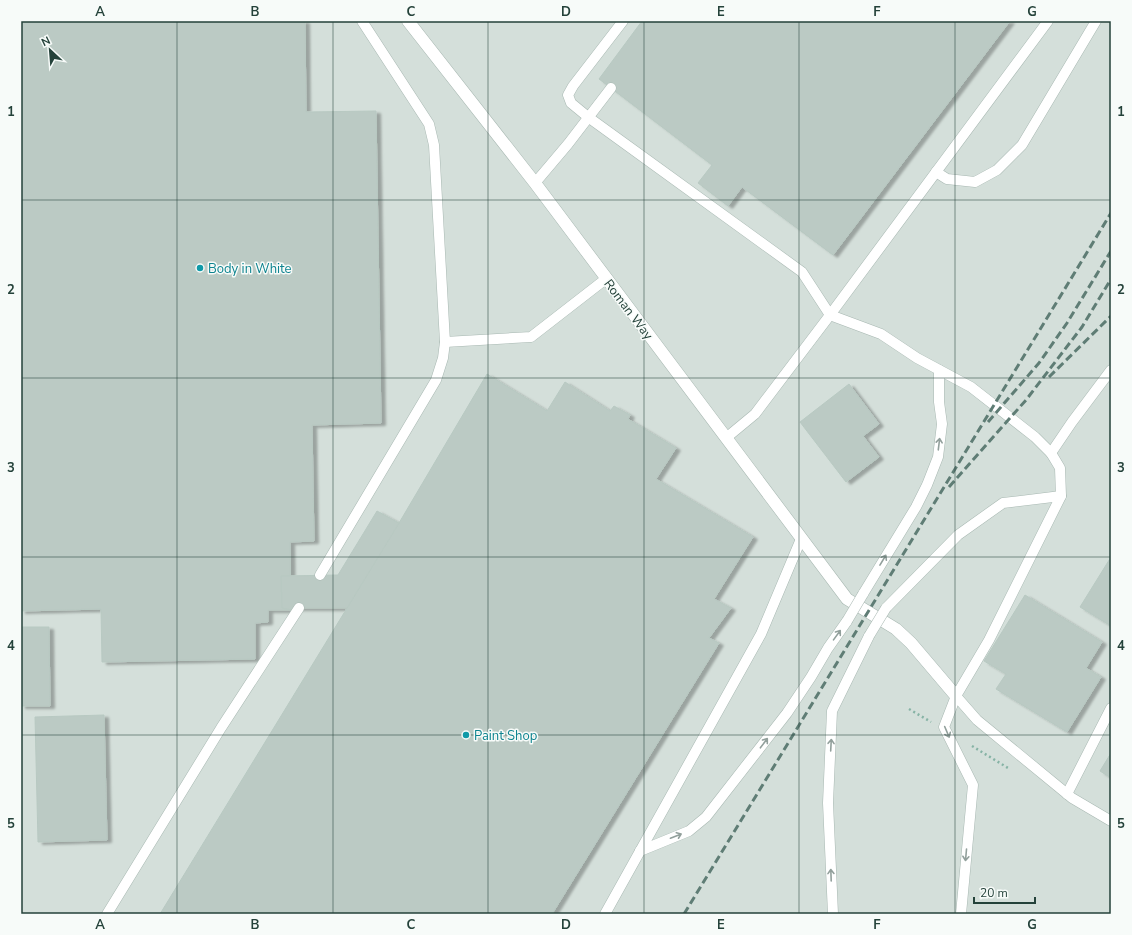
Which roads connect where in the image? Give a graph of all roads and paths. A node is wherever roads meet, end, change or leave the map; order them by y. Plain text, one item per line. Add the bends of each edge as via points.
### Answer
1 (362, 21) edge
2 (408, 21) edge
3 (623, 21) edge
4 (1048, 21) edge
5 (1096, 21) edge
6 (611, 88) dead end
7 (588, 117) junction
8 (936, 172) junction
9 (535, 183) junction
10 (607, 278) junction
11 (830, 315) junction
12 (444, 342) junction
13 (939, 370) junction
14 (1111, 370) edge
15 (726, 438) junction
16 (1052, 453) junction
17 (1060, 496) junction
18 (802, 539) junction
19 (320, 575) dead end
20 (299, 608) dead end
21 (956, 696) junction
22 (1111, 708) edge
23 (1067, 794) junction
24 (1111, 821) edge
25 (640, 851) junction
26 (107, 914) edge
27 (605, 914) edge
28 (833, 914) edge
29 (961, 914) edge

1 - 12 lane via 428,124 434,144
2 - 9 street, Roman Way
3 - 7 lane via 572,86 568,95 571,103
4 - 8 lane
5 - 8 lane via 1022,145 997,170 975,182 947,179
6 - 7 lane
7 - 9 lane
7 - 11 lane via 802,272
8 - 11 lane
9 - 10 street, Roman Way
10 - 12 lane via 531,337
10 - 15 street, Roman Way
11 - 13 lane via 881,334
11 - 15 lane via 755,414
12 - 19 lane via 443,358 436,380
13 - 16 lane via 971,387
25 -> 13 lane, bridge via 689,831 706,817 787,713 847,621 916,507 938,457 942,424
14 - 16 lane
15 - 18 street, Roman Way
16 - 17 lane via 1060,468
17 - 21 lane via 989,640
28 -> 17 lane, bridge via 828,804 832,711 869,636 886,608 958,535 1003,503
18 - 21 street, Roman Way via 846,599 896,629
18 - 25 lane via 762,634
20 - 26 lane via 221,728
21 - 23 lane via 977,720
21 -> 29 lane via 944,727 973,785
22 - 23 lane
23 - 24 lane
25 - 27 lane

